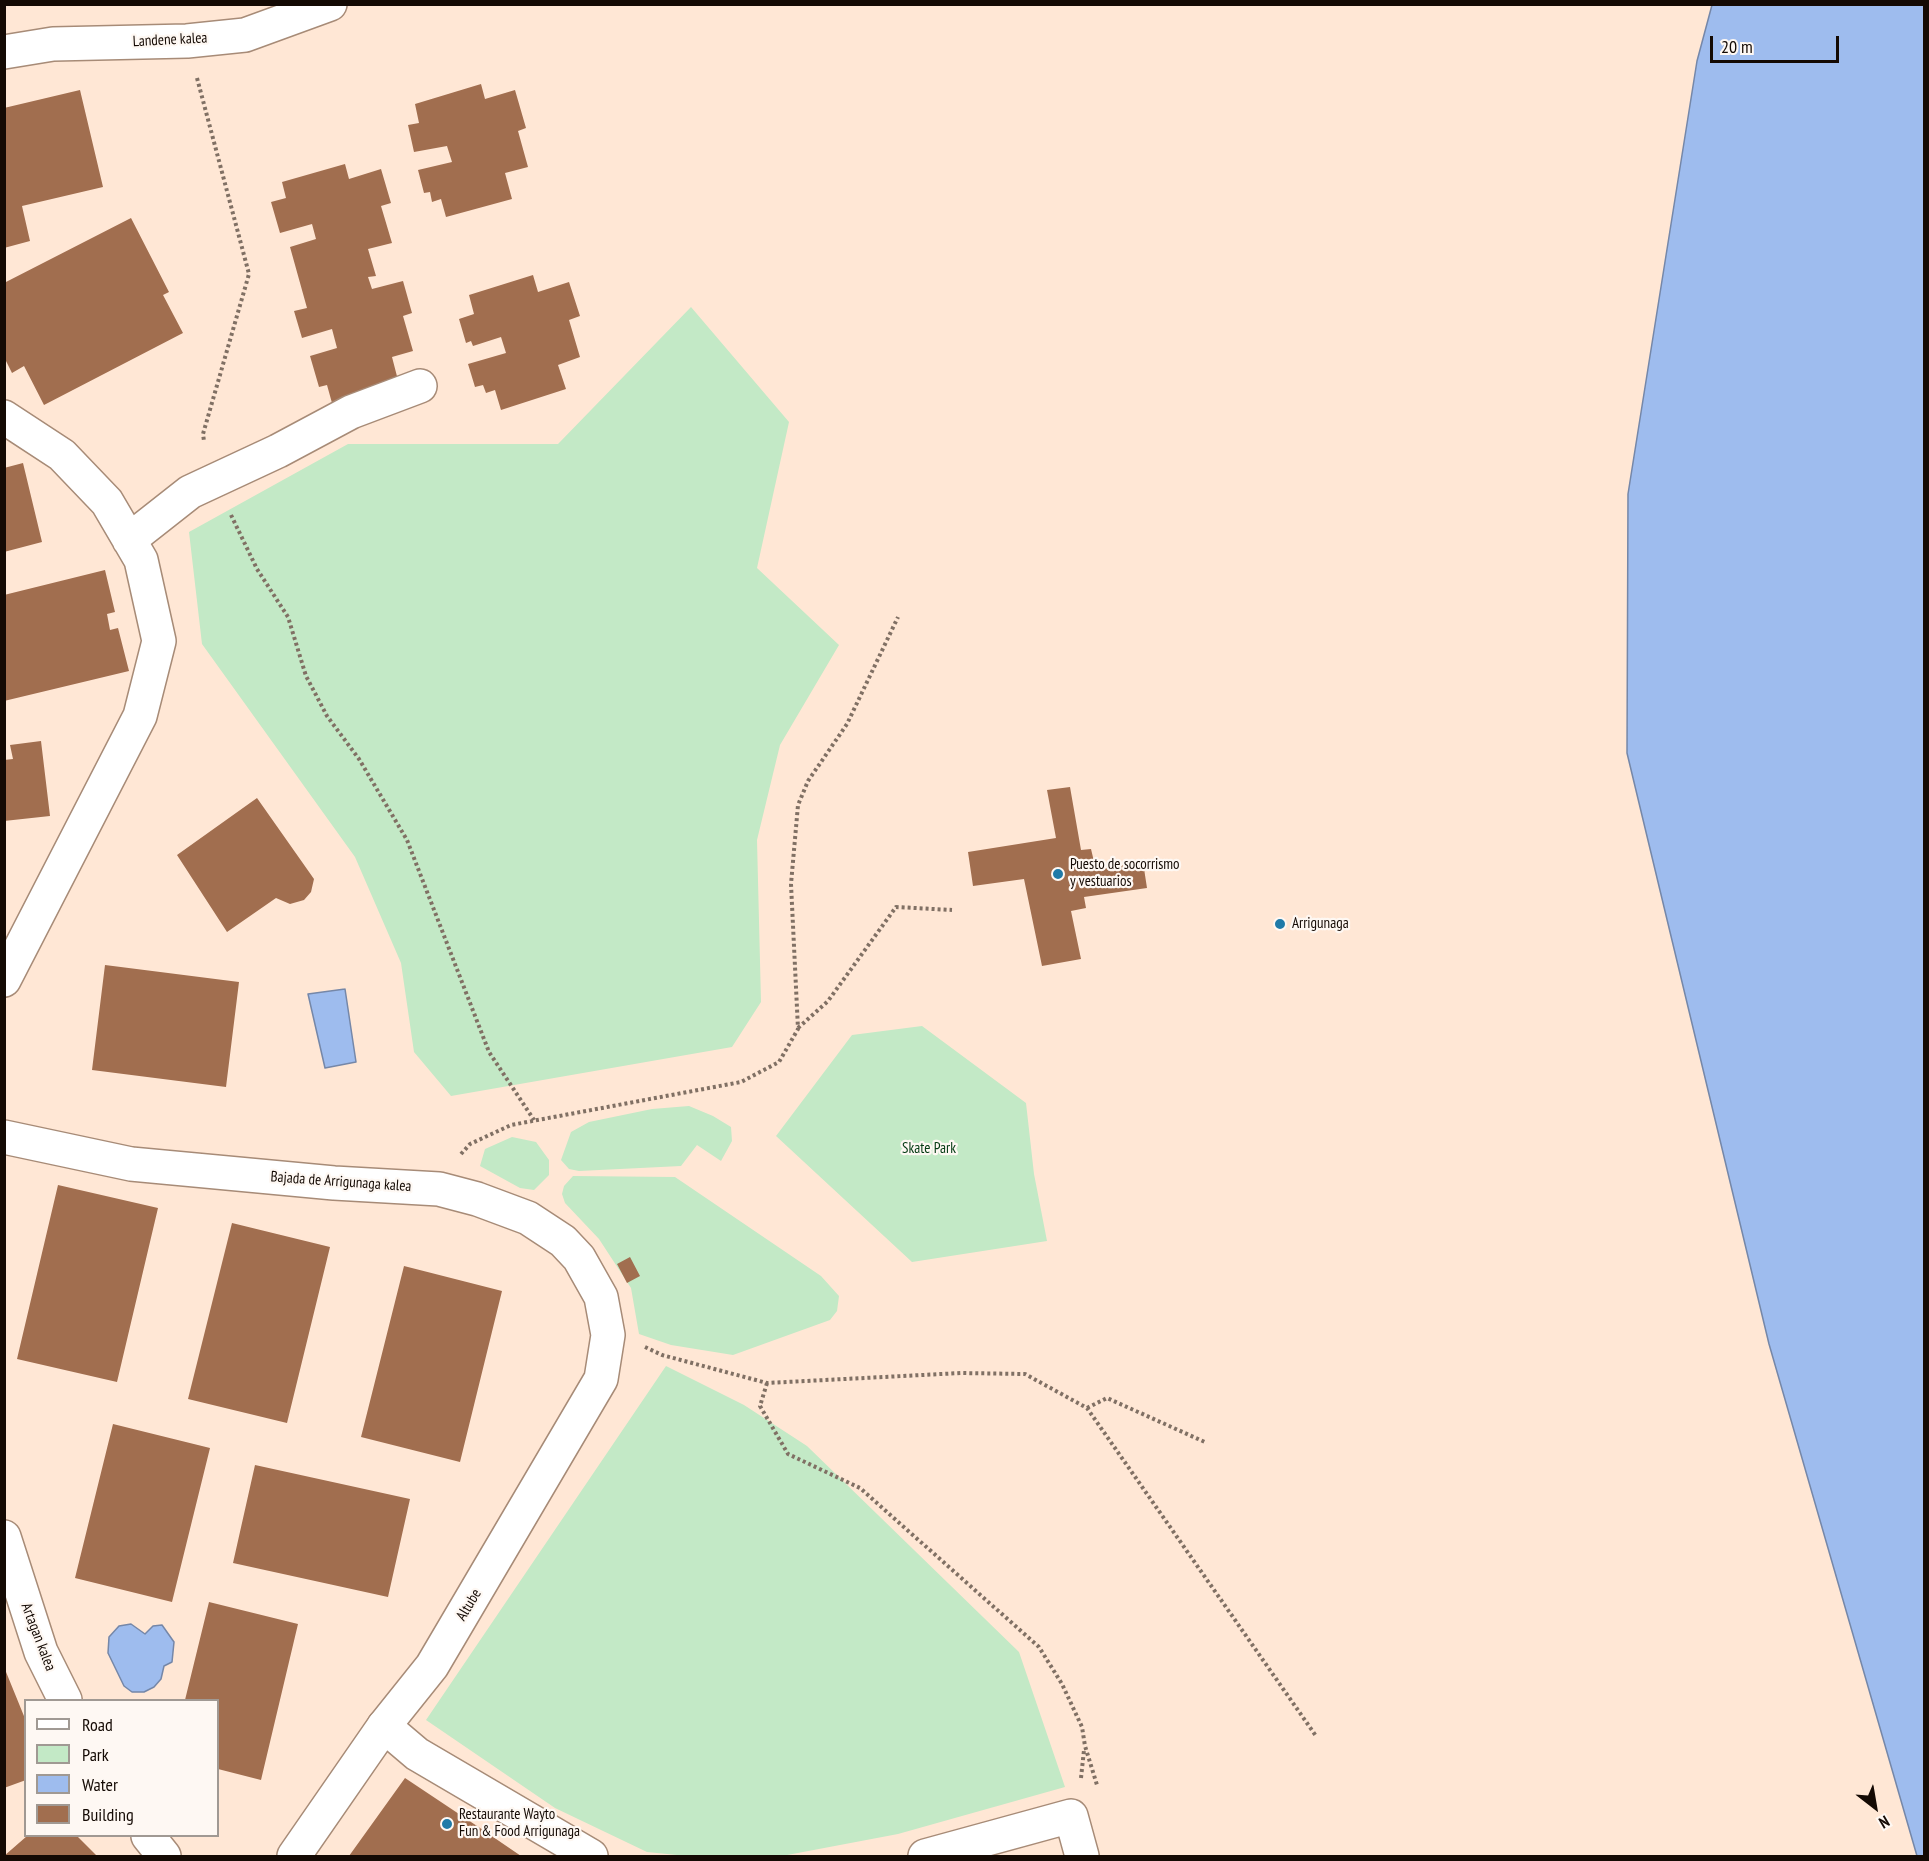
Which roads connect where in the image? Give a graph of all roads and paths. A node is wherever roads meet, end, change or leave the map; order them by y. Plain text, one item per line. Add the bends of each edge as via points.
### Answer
1 (330, 4) edge
2 (247, 20) edge
3 (187, 41) junction
4 (4, 52) edge
5 (420, 386) dead end
6 (4, 417) edge
7 (214, 481) junction
8 (129, 540) junction
9 (898, 617) dead end
10 (952, 910) dead end
11 (4, 980) edge
12 (798, 1029) junction
13 (534, 1120) junction
14 (4, 1137) edge
15 (439, 1189) junction
16 (608, 1335) junction
17 (767, 1383) junction
18 (1087, 1408) junction
19 (1208, 1443) dead end
20 (4, 1537) edge
21 (64, 1699) edge
22 (384, 1726) junction
23 (1316, 1736) dead end
24 (1084, 1746) dead end
25 (149, 1837) edge
26 (164, 1857) edge
27 (294, 1857) edge
28 (591, 1857) edge
29 (926, 1857) edge
30 (1082, 1857) edge

1 - 2 street, Landene kalea
2 - 3 street, Landene kalea
3 - 4 street, Landene kalea via 53,44
3 - 7 path via 249,274 203,434
5 - 7 street via 351,412
6 - 8 street via 62,455 107,502
7 - 8 street via 190,492
7 - 13 path via 257,569 288,617 306,676 327,716 359,759 407,840 489,1052
8 - 11 street via 141,560 159,641 140,716
9 - 12 path via 847,724 808,782 798,805 790,884
10 - 12 path via 896,908 828,1000
12 - 13 path via 779,1062 741,1082
13 - 15 path via 511,1125 470,1144
14 - 15 street, Bajada de Arrigunaga kalea via 131,1164
15 - 16 street, Bajada de Arrigunaga kalea via 528,1218 563,1241 579,1258 601,1297
16 - 17 path via 626,1338 662,1355
16 - 22 street, Altube via 601,1379 561,1449 432,1666
17 - 18 path via 961,1373 1025,1374
17 - 24 path via 760,1406 788,1454 860,1488 1039,1647 1082,1727
18 - 19 path via 1107,1398
18 - 23 path
20 - 21 street, Artagan kalea via 41,1652
22 - 27 street, Altube
22 - 28 street via 417,1754
25 - 26 street
29 - 30 street via 1071,1816

